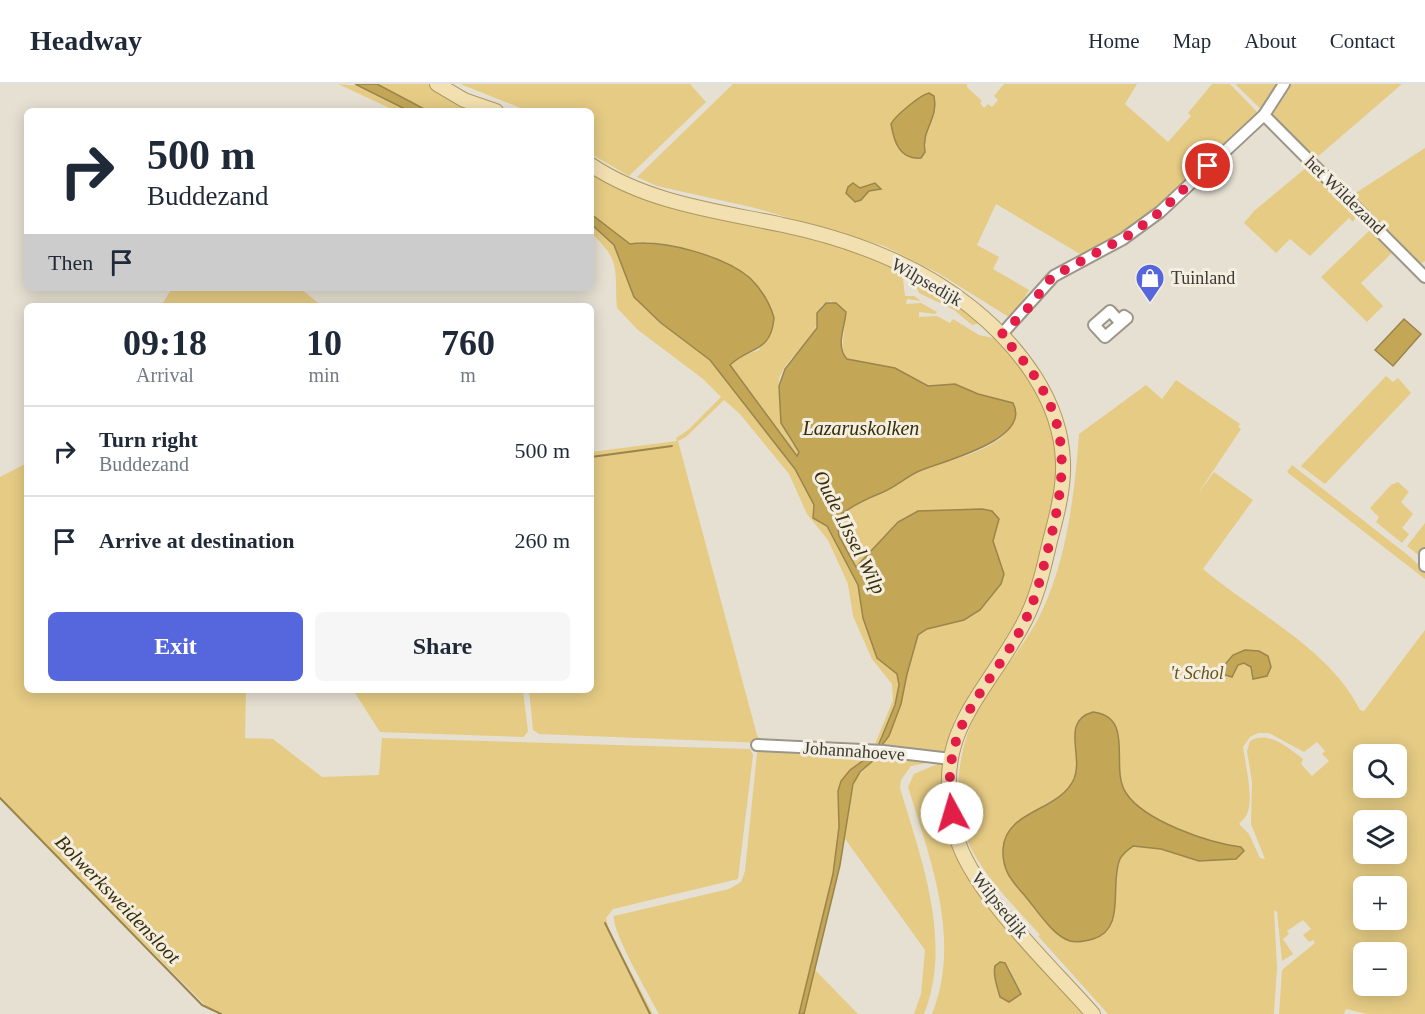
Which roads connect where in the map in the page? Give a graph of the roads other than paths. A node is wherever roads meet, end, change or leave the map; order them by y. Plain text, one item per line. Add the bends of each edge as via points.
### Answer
1 (437, 84) edge
2 (1284, 84) edge
3 (487, 108) edge
4 (1264, 115) junction
5 (594, 167) edge
6 (1425, 277) edge
7 (1001, 335) junction
8 (1425, 554) edge
9 (1425, 566) edge
10 (757, 746) dead end
11 (951, 759) junction
12 (1093, 1014) edge

1 - 3 main road
2 - 4 street
4 - 6 street, het Wildezand
4 - 7 street via 1139,228 1052,277
5 - 7 main road, Wilpsedijk via 661,198 802,230 881,256 947,290
7 - 11 main road, Wilpsedijk via 1024,360 1051,408 1062,448 1063,477 1045,567 1032,606 969,706
8 - 9 street
10 - 11 street, Johannahoeve via 883,751
11 - 12 main road, Wilpsedijk via 948,786 952,813 967,863 996,904

